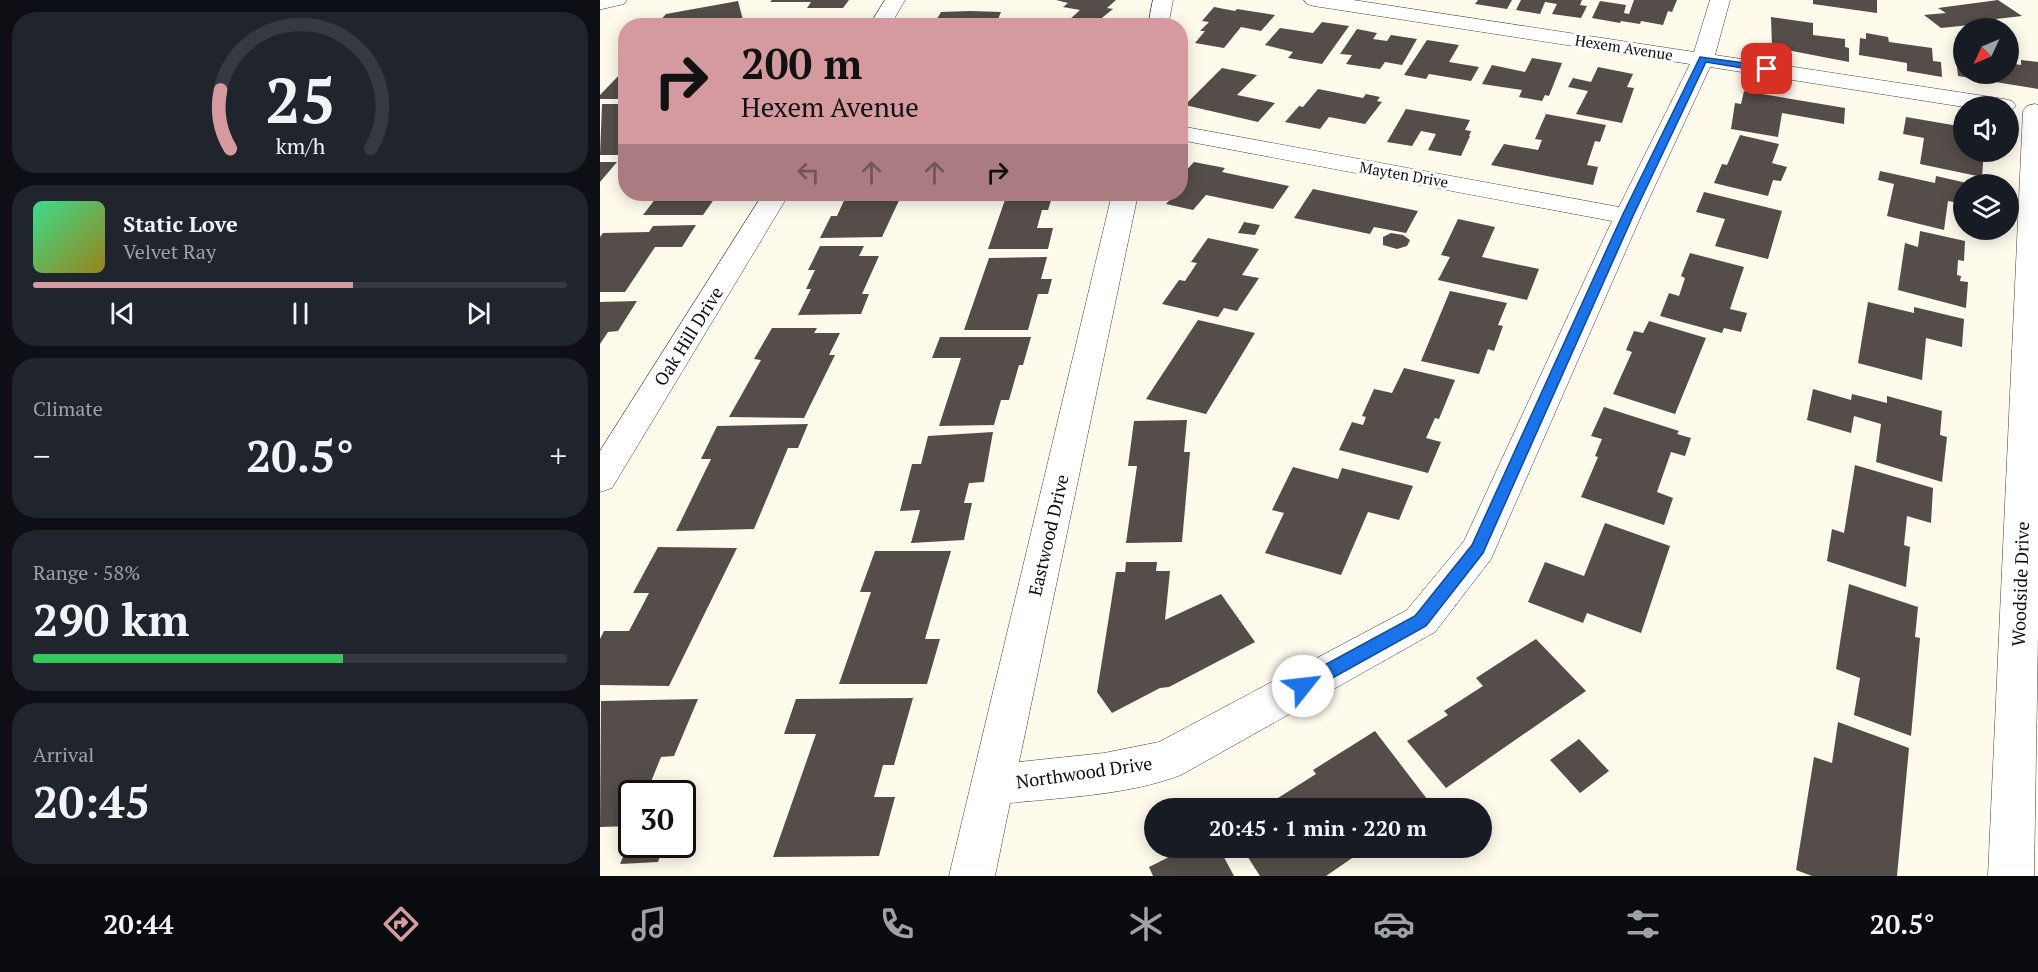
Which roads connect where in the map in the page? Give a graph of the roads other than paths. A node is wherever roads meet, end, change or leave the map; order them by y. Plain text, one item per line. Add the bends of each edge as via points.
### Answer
1 (895, 0) edge
2 (1163, 0) edge
3 (1314, 0) edge
4 (1720, 0) edge
5 (884, 18) edge
6 (1160, 18) edge
7 (1703, 59) junction
8 (2021, 109) edge
9 (1188, 134) edge
10 (772, 201) edge
11 (1123, 201) edge
12 (1628, 216) junction
13 (600, 479) edge
14 (991, 784) junction
15 (972, 876) edge
16 (2011, 876) edge

1 - 5 street
2 - 6 street
3 - 7 street, Hexem Avenue
4 - 7 street, Northwood Drive
7 - 8 street, Hexem Avenue
7 - 12 street, Northwood Drive
8 - 16 street, Woodside Drive
9 - 12 street, Mayten Drive
10 - 13 street, Oak Hill Drive
11 - 14 street, Eastwood Drive
12 - 14 street, Northwood Drive via 1478,549 1420,621 1166,761 1104,773
14 - 15 street, Eastwood Drive

